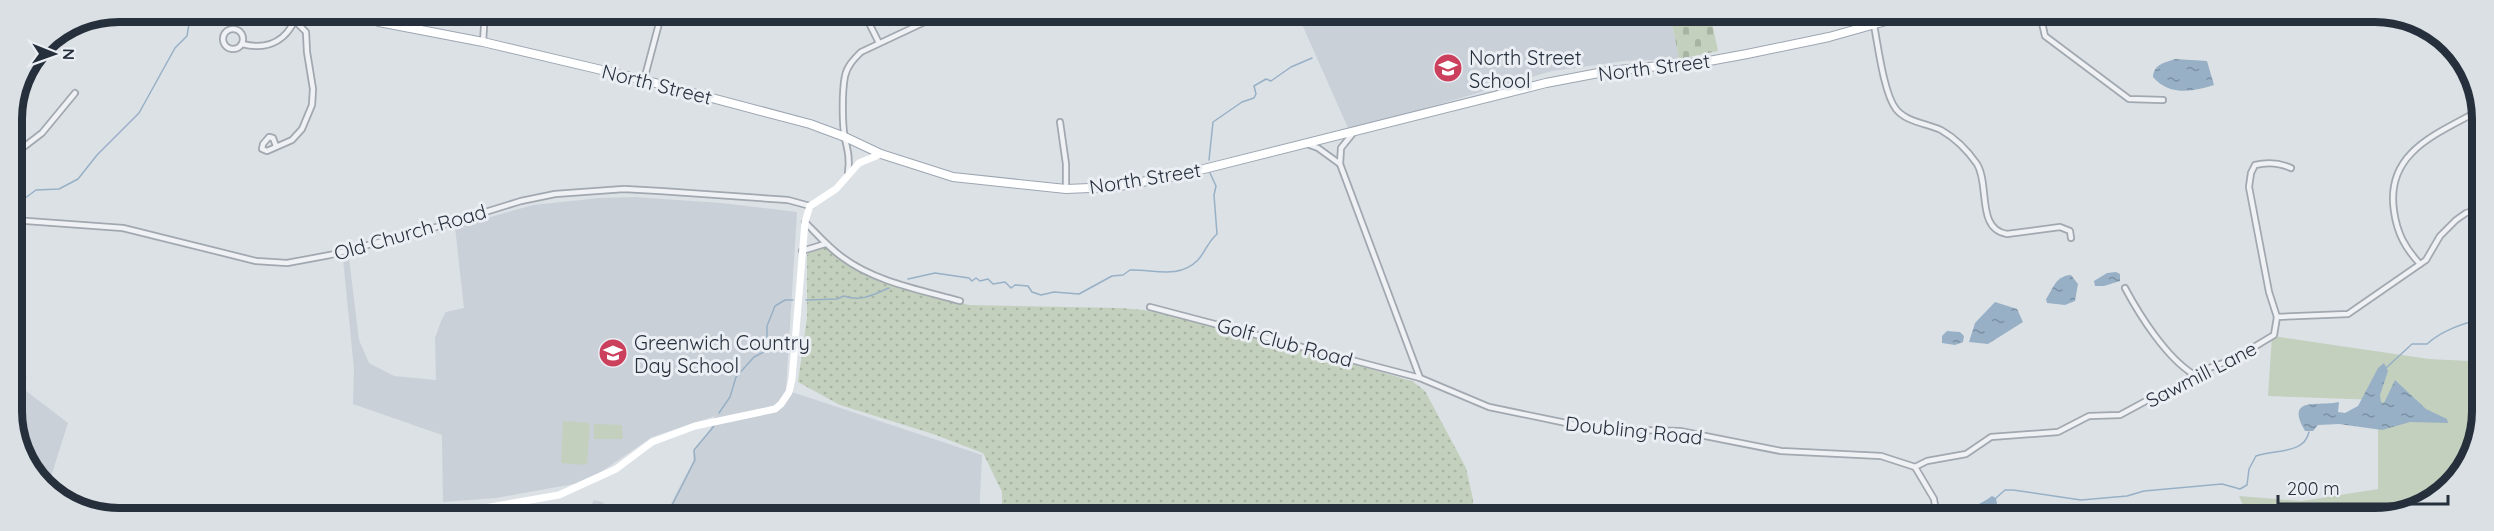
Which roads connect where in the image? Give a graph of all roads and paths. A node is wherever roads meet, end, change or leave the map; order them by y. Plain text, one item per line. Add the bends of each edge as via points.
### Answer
1 (294, 22) edge
2 (296, 22) edge
3 (380, 22) edge
4 (484, 22) edge
5 (659, 22) edge
6 (868, 22) edge
7 (924, 22) edge
8 (1884, 22) edge
9 (2042, 22) edge
10 (1874, 25) junction
11 (483, 42) junction
12 (879, 43) junction
13 (242, 44) junction
14 (644, 80) junction
15 (75, 93) dead end
16 (2163, 100) dead end
17 (2471, 115) edge
18 (1060, 122) dead end
19 (1354, 132) junction
20 (845, 137) junction
21 (1307, 144) junction
22 (276, 146) dead end
23 (23, 149) edge
24 (881, 154) junction
25 (1340, 164) junction
26 (2291, 168) dead end
27 (848, 172) junction
28 (1066, 189) junction
29 (810, 206) junction
30 (2472, 211) edge
31 (23, 221) edge
32 (805, 222) junction
33 (2071, 237) dead end
34 (826, 244) junction
35 (802, 250) junction
36 (2420, 264) junction
37 (2125, 288) dead end
38 (960, 301) dead end
39 (1150, 306) dead end
40 (2277, 317) junction
41 (2193, 375) junction
42 (1420, 378) junction
43 (1915, 467) junction
44 (484, 508) edge
45 (1935, 508) edge

1 - 13 street via 289,32 272,43
2 - 22 street via 306,32 314,96 302,129 292,140
3 - 11 main road, North Street
4 - 11 street
5 - 14 street
6 - 12 street
7 - 12 street
8 - 10 main road, North Street
9 - 16 street via 2045,36 2129,99
10 - 19 main road, North Street via 1709,61 1572,77
10 - 33 street via 1892,102 1906,117 1955,139 1973,158 1982,174 1987,216 1994,228 2007,234 2060,227 2070,231
11 - 14 main road, North Street
12 - 20 street via 861,52 845,75
13 - 13 street via 240,31 224,33 227,48 237,49
14 - 20 main road, North Street
15 - 23 street
17 - 36 street via 2417,147 2396,175 2392,203 2395,221 2400,238
18 - 28 street
19 - 21 main road, North Street
19 - 25 street via 1341,148
20 - 24 main road, North Street
20 - 27 street
21 - 25 street
21 - 28 main road, North Street via 1132,184
24 - 27 street
24 - 28 main road, North Street via 953,177
25 - 42 street
26 - 40 street via 2282,164 2255,165 2249,187
27 - 29 street via 836,189
29 - 31 street, Old Church Road via 788,200 624,189 555,194 287,263 256,261 123,228
29 - 32 street
30 - 36 street via 2440,236
32 - 34 street
32 - 35 street
34 - 35 street
34 - 38 street via 870,273
35 - 44 street via 792,380 782,404 652,441 616,469 559,495
36 - 40 street via 2348,314
37 - 41 street via 2155,334 2181,367
39 - 42 street, Golf Club Road
40 - 41 street, Sawmill Lane via 2274,334 2234,359
41 - 43 street, Sawmill Lane via 2181,386 2120,415 2089,416 2058,432 1991,437 1966,454
42 - 43 street, Doubling Road via 1489,407 1595,429 1680,431 1781,451 1881,456
43 - 45 street

